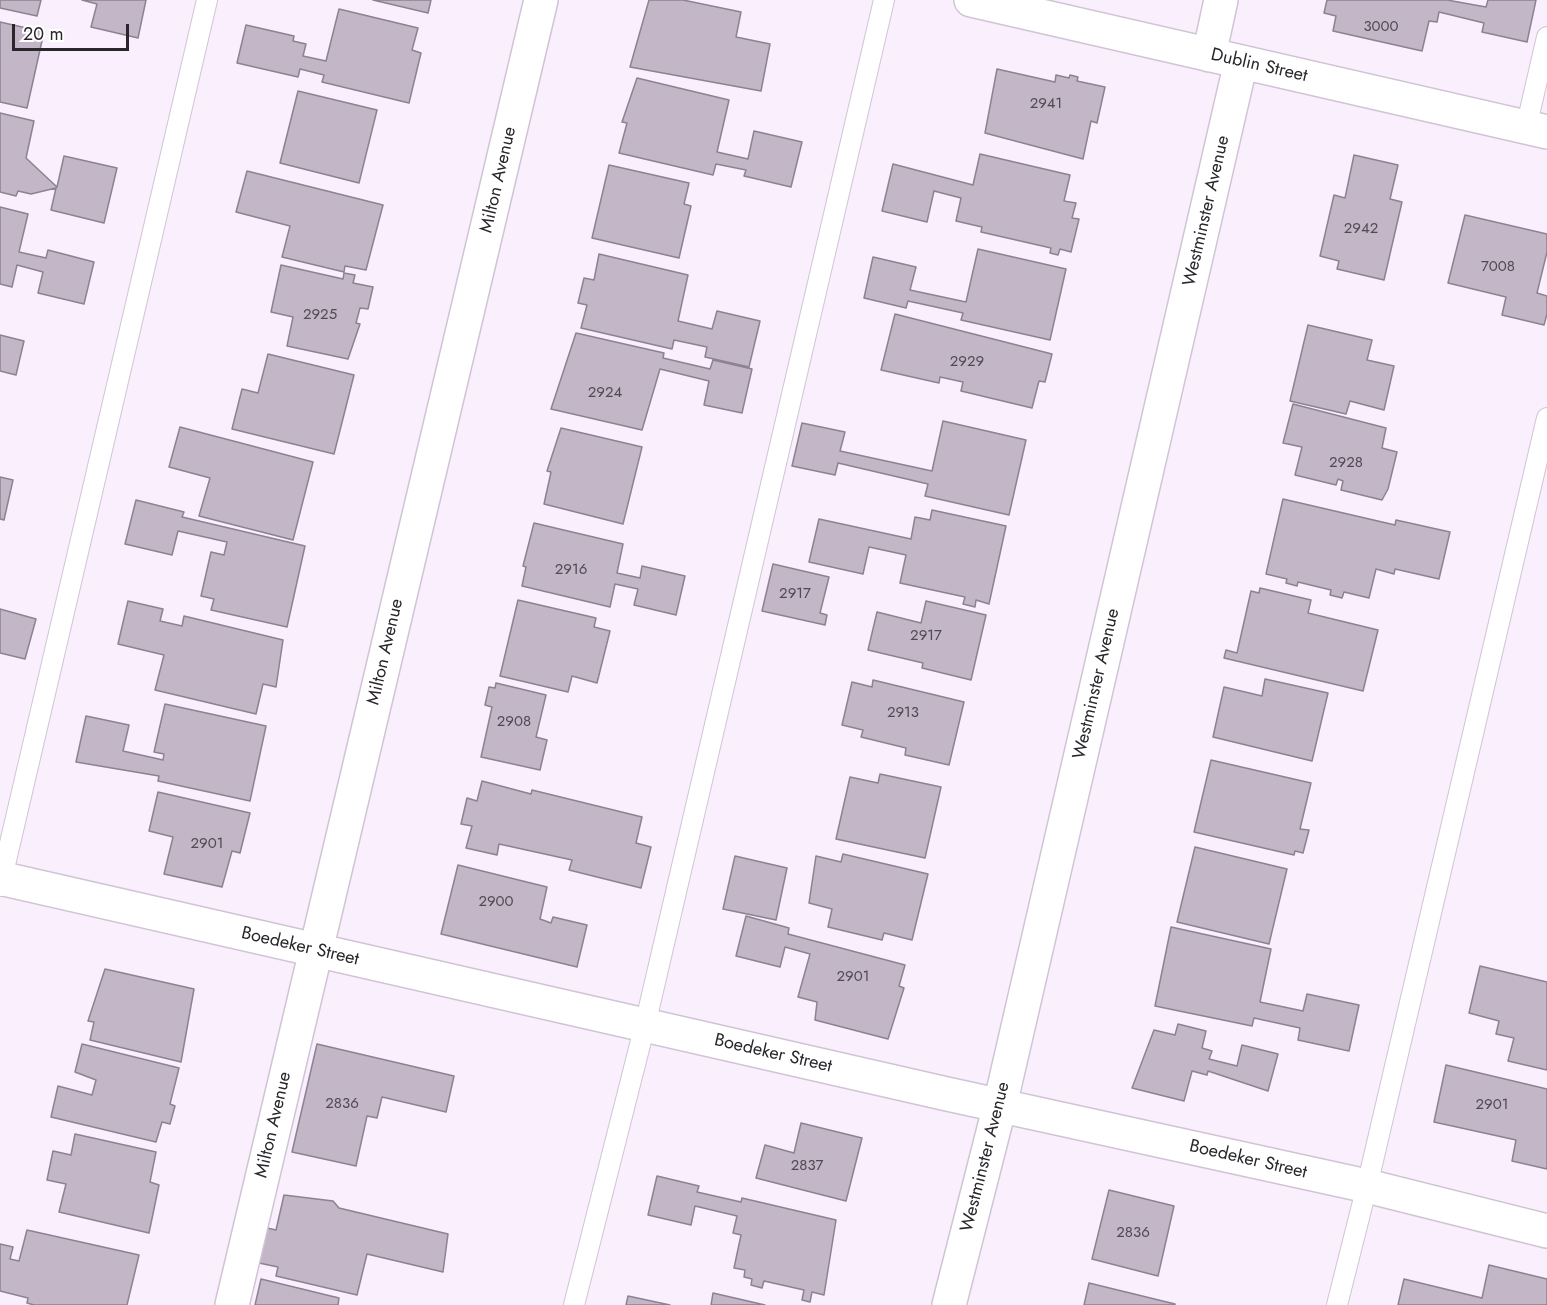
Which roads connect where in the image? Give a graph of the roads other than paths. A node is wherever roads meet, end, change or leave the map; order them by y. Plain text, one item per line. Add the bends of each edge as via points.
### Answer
1 (207, 0) edge
2 (542, 0) edge
3 (884, 0) edge
4 (971, 0) edge
5 (1221, 0) edge
6 (1547, 37) edge
7 (1209, 55) junction
8 (1241, 62) junction
9 (1537, 130) edge
10 (1547, 418) edge
11 (1, 880) edge
12 (315, 950) junction
13 (645, 1025) junction
14 (1000, 1105) junction
15 (1367, 1186) junction
16 (1547, 1231) edge
17 (232, 1305) edge
18 (574, 1305) edge
19 (949, 1305) edge
20 (1337, 1305) edge

1 - 11 lane
2 - 12 street, Milton Avenue
3 - 13 lane
4 - 7 street, Dublin Street
5 - 7 street
6 - 9 lane
7 - 8 street, Dublin Street
8 - 9 street, Dublin Street
8 - 14 street, Westminster Avenue
10 - 15 lane
11 - 12 street, Boedeker Street
12 - 13 street, Boedeker Street
12 - 17 street, Milton Avenue
13 - 14 street, Boedeker Street
13 - 18 lane
14 - 15 street, Boedeker Street
14 - 19 street, Westminster Avenue
15 - 16 street, Boedeker Street
15 - 20 lane

